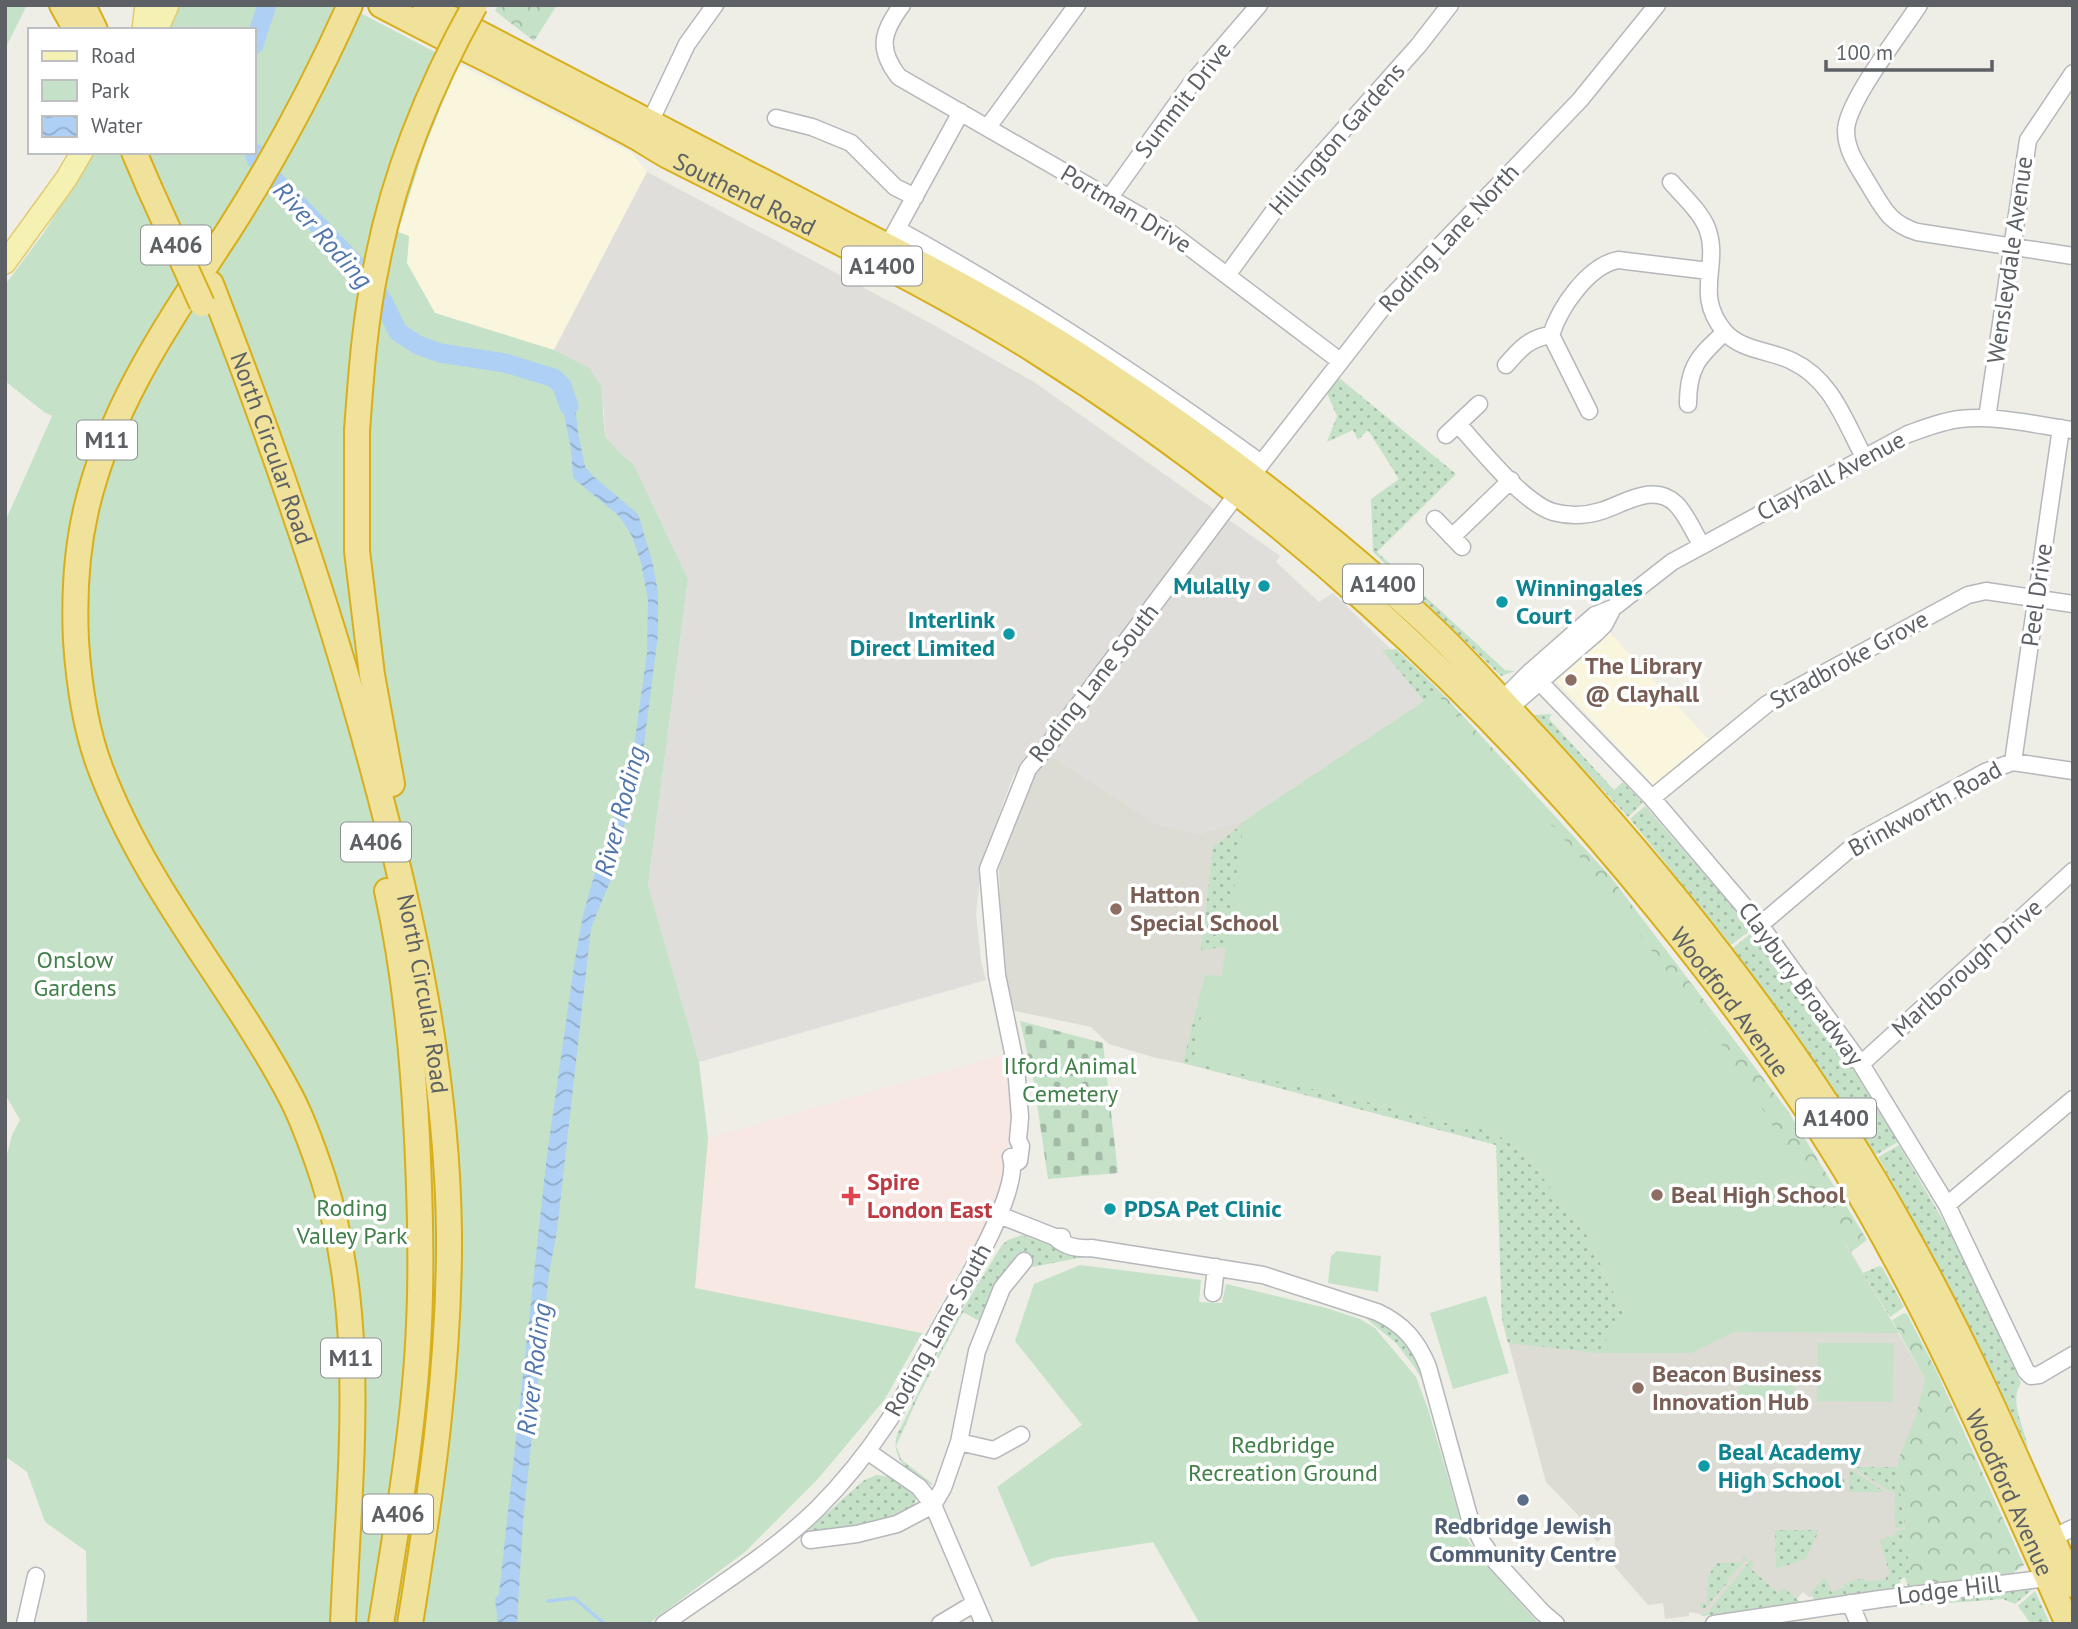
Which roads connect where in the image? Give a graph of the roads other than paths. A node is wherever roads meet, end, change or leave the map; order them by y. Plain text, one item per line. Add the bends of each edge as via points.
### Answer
1 (62, 5) edge
2 (83, 5) edge
3 (146, 5) edge
4 (168, 5) edge
5 (350, 5) edge
6 (381, 5) edge
7 (425, 5) edge
8 (475, 5) edge
9 (715, 5) edge
10 (902, 5) edge
11 (1077, 5) edge
12 (1259, 5) edge
13 (1450, 5) edge
14 (1657, 5) edge
15 (1919, 5) edge
16 (75, 28) edge
17 (94, 28) edge
18 (143, 28) edge
19 (158, 28) edge
20 (2073, 73) edge
21 (961, 113) junction
22 (776, 118) dead end
23 (650, 122) junction
24 (988, 127) junction
25 (81, 154) edge
26 (135, 154) edge
27 (153, 154) edge
28 (1670, 183) dead end
29 (915, 197) junction
30 (1110, 197) junction
31 (893, 238) junction
32 (2012, 247) junction
33 (2073, 256) edge
34 (5, 263) edge
35 (1709, 271) junction
36 (1228, 274) junction
37 (206, 294) junction
38 (1725, 332) junction
39 (1551, 335) junction
40 (1340, 361) junction
41 (1506, 365) dead end
42 (1479, 404) dead end
43 (1688, 404) dead end
44 (1588, 411) dead end
45 (1987, 418) junction
46 (2067, 429) edge
47 (1864, 457) junction
48 (1249, 478) junction
49 (1511, 480) junction
50 (1434, 519) dead end
51 (1702, 546) junction
52 (2037, 598) junction
53 (2073, 604) edge
54 (1535, 677) junction
55 (1494, 708) junction
56 (2013, 762) junction
57 (2073, 771) edge
58 (1651, 798) junction
59 (2073, 872) edge
60 (408, 909) junction
61 (1760, 925) junction
62 (1861, 1064) junction
63 (2073, 1099) edge
64 (1947, 1205) junction
65 (999, 1215) junction
66 (1024, 1261) dead end
67 (1216, 1267) junction
68 (1213, 1293) dead end
69 (2073, 1355) edge
70 (1021, 1435) dead end
71 (959, 1442) junction
72 (867, 1451) junction
73 (933, 1505) junction
74 (2062, 1533) edge
75 (810, 1540) dead end
76 (36, 1576) dead end
77 (2048, 1578) junction
78 (2073, 1585) edge
79 (975, 1603) junction
80 (1850, 1603) junction
81 (25, 1624) edge
82 (343, 1624) edge
83 (381, 1624) edge
84 (410, 1624) edge
85 (664, 1624) edge
86 (940, 1624) edge
87 (984, 1624) edge
88 (1556, 1624) edge
89 (1714, 1624) edge
90 (1859, 1624) edge
91 (2068, 1624) edge

1 - 16 highway
2 - 17 highway
3 - 18 main road
4 - 19 main road
5 - 82 highway, M11 via 302,103 230,228 163,331 112,426 85,511 76,566 75,619 83,709 97,758 127,828 293,1101 338,1232 349,1319 351,1408
6 - 48 highway, Southend Road / A1400 via 1029,347 1166,440
7 - 23 highway, Southend Road / A1400
8 - 60 highway, bridge via 425,110 390,211 368,315 357,431 357,551 372,675 407,854
9 - 23 street via 687,44
10 - 21 street, Portman Drive via 886,31 887,62 899,77
11 - 24 street
12 - 30 street, Summit Drive via 1191,85
13 - 36 street, Hillington Gardens via 1287,193
14 - 40 street, Roding Lane North via 1580,100 1390,298
15 - 32 street via 1852,106 1846,130 1851,154 1894,222 1917,232
20 - 32 street, Wensleydale Avenue via 2028,140
21 - 24 street, Portman Drive
21 - 29 street
22 - 29 street via 852,143 895,187
23 - 31 highway, Southend Road / A1400
24 - 30 street, Portman Drive
25 - 34 main road
26 - 37 highway, North Circular Road / A406, bridge
27 - 37 highway, North Circular Road / A406
28 - 35 street via 1707,227
29 - 31 street
30 - 36 street, Portman Drive
31 - 48 highway, Southend Road / A1400 via 1098,367
32 - 33 street
32 - 45 street, Wensleydale Avenue
35 - 38 street via 1710,310
35 - 39 street via 1618,260 1606,263 1594,270 1557,317
36 - 40 street, Portman Drive
37 - 60 highway, North Circular Road / A406 via 261,414 319,585
37 - 83 highway, North Circular Road / A406 via 323,651 378,849 404,976 418,1167 419,1325 401,1500
38 - 43 street via 1691,370
38 - 47 street via 1753,349 1789,359 1821,380
39 - 41 street via 1522,345
39 - 44 street
40 - 48 street, Roding Lane North
42 - 49 street via 1452,429
45 - 46 street, Clayhall Avenue
45 - 47 street, Clayhall Avenue via 1932,425
46 - 52 street, Peel Drive
47 - 51 street, Clayhall Avenue
48 - 55 highway, Woodford Avenue / A1400 via 1403,601 1472,668
48 - 65 street, Roding Lane South via 1028,769 988,869 998,975 1018,1086 1021,1146
49 - 50 street via 1457,542
49 - 51 street via 1551,511 1577,516 1649,494 1668,498 1678,506
51 - 54 street, Clayhall Avenue via 1672,562 1613,608 1604,625
52 - 53 street, Stradbroke Grove
52 - 56 street, Peel Drive
52 - 58 street, Stradbroke Grove via 1986,591 1968,595 1767,704
54 - 55 street, Clayhall Avenue
54 - 58 street, Claybury Broadway
55 - 74 highway, Woodford Avenue / A1400 via 1580,786 1643,858 1807,1074 1905,1232
55 - 77 highway, Woodford Avenue / A1400 via 1563,784 1577,812 1744,1019 1842,1165 1931,1325
56 - 57 street, Brinkworth Road
56 - 61 street, Brinkworth Road via 1985,772 1859,841
58 - 61 street, Claybury Broadway
59 - 62 street, Marlborough Drive
60 - 84 highway, North Circular Road / A406 via 433,1036 449,1230 440,1425
61 - 62 street, Claybury Broadway
62 - 64 street, Claybury Broadway
63 - 64 street
64 - 69 street, Claybury Broadway via 2026,1371 2039,1375
65 - 67 street via 1079,1249
65 - 72 street, Roding Lane South via 906,1390
66 - 71 street, Roding Lane South via 1002,1288 977,1351
67 - 68 street
67 - 88 street via 1279,1279 1377,1312 1409,1333 1428,1367 1469,1516 1482,1542
70 - 71 street via 994,1450
71 - 73 street, Roding Lane South
72 - 73 street via 919,1487
72 - 85 street, Roding Lane South via 799,1526
73 - 75 street via 897,1524
73 - 79 street
74 - 78 highway, Woodford Avenue / A1400
76 - 81 street
77 - 80 street, Lodge Hill
77 - 91 highway, Woodford Avenue / A1400
79 - 86 street
79 - 87 street
80 - 89 street, Lodge Hill
80 - 90 street

